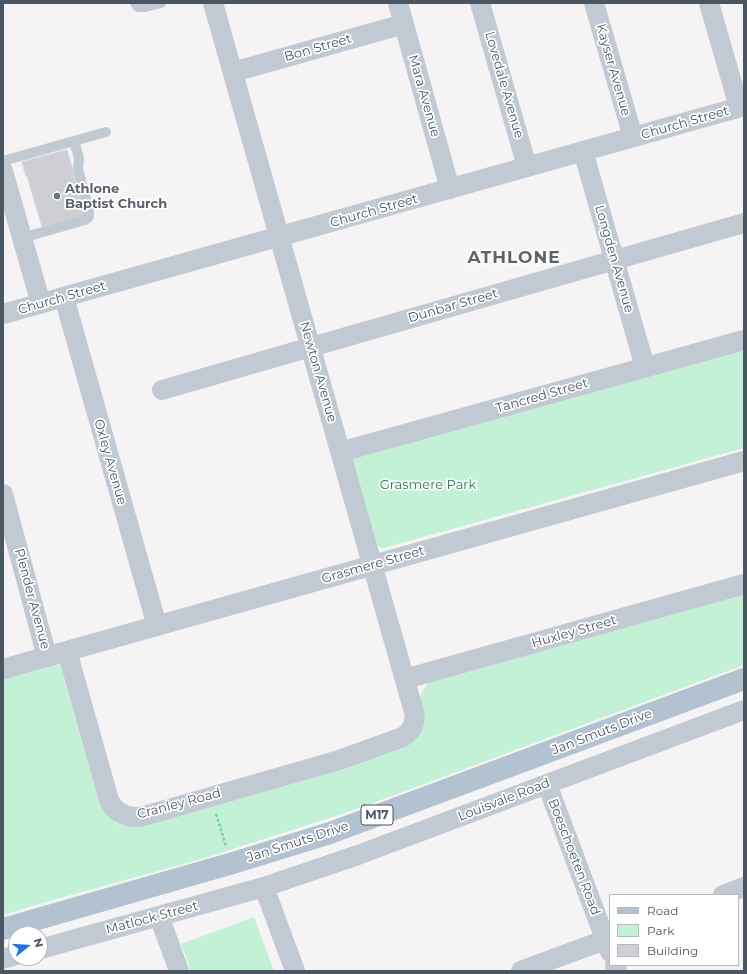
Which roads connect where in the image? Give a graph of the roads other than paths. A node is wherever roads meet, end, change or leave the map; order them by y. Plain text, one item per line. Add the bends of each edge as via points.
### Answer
1 (161, 3) edge
2 (213, 3) edge
3 (398, 3) edge
4 (480, 3) edge
5 (594, 3) edge
6 (709, 3) edge
7 (135, 4) edge
8 (404, 24) junction
9 (233, 72) junction
10 (742, 107) edge
11 (106, 132) dead end
12 (632, 138) junction
13 (74, 141) junction
14 (583, 151) junction
15 (3, 161) edge
16 (527, 167) junction
17 (3, 171) edge
18 (450, 189) junction
19 (744, 223) edge
20 (280, 237) junction
21 (22, 238) junction
22 (614, 260) junction
23 (64, 297) junction
24 (41, 304) junction
25 (3, 314) edge
26 (744, 340) edge
27 (311, 347) junction
28 (645, 367) junction
29 (162, 390) dead end
30 (340, 452) junction
31 (744, 461) edge
32 (3, 494) edge
33 (372, 565) junction
34 (744, 584) edge
35 (157, 626) junction
36 (67, 651) junction
37 (48, 657) junction
38 (3, 669) edge
39 (405, 679) junction
40 (744, 679) edge
41 (744, 710) edge
42 (403, 737) joint
43 (547, 784) junction
44 (264, 887) junction
45 (744, 887) edge
46 (726, 894) edge
47 (159, 916) junction
48 (3, 929) edge
49 (608, 943) edge
50 (48, 947) edge
51 (179, 971) edge
52 (295, 971) edge
53 (521, 971) edge

1 - 7 lane via 141,8
2 - 9 street, Newton Avenue
3 - 8 street, Mara Avenue
4 - 16 street, Lovedale Avenue
5 - 12 street, Kayser Avenue
6 - 10 street
8 - 9 street, Bon Street
8 - 18 street, Mara Avenue
9 - 20 street, Newton Avenue
10 - 12 street, Church Street
11 - 13 lane
12 - 14 street, Church Street
13 - 15 lane
13 - 21 lane via 89,216 85,220
14 - 16 street, Church Street
14 - 22 street, Longden Avenue
16 - 18 street, Church Street
17 - 21 street
18 - 20 street, Church Street
19 - 22 street, Dunbar Street
20 - 23 street, Church Street
20 - 27 street, Newton Avenue
21 - 24 street
22 - 27 street, Dunbar Street
22 - 28 street, Longden Avenue
23 - 24 street, Church Street
23 - 35 street, Oxley Avenue
24 - 25 street, Church Street
26 - 28 street, Tancred Street
27 - 29 street, Dunbar Street
27 - 30 street, Newton Avenue
28 - 30 street, Tancred Street
30 - 33 street, Newton Avenue
31 - 33 street, Grasmere Street
32 - 37 street, Plender Avenue
33 - 35 street, Grasmere Street
33 - 39 street, Newton Avenue
34 - 39 street, Huxley Street
35 - 36 street, Grasmere Street
36 - 37 street, Grasmere Street
36 - 42 street, Cranley Road via 109,800 114,809 124,815 137,817 210,797 339,760
37 - 38 street, Grasmere Street
39 - 42 street, Newton Avenue via 415,718 412,728
40 - 48 main road, Jan Smuts Drive / M17 via 330,833
41 - 43 street, Louisvale Road
43 - 44 street, Louisvale Road via 358,855
43 - 49 street, Boeschoeten Road
44 - 47 street, Matlock Street
44 - 52 street
45 - 46 street
47 - 50 street, Matlock Street
47 - 51 street
49 - 53 street

